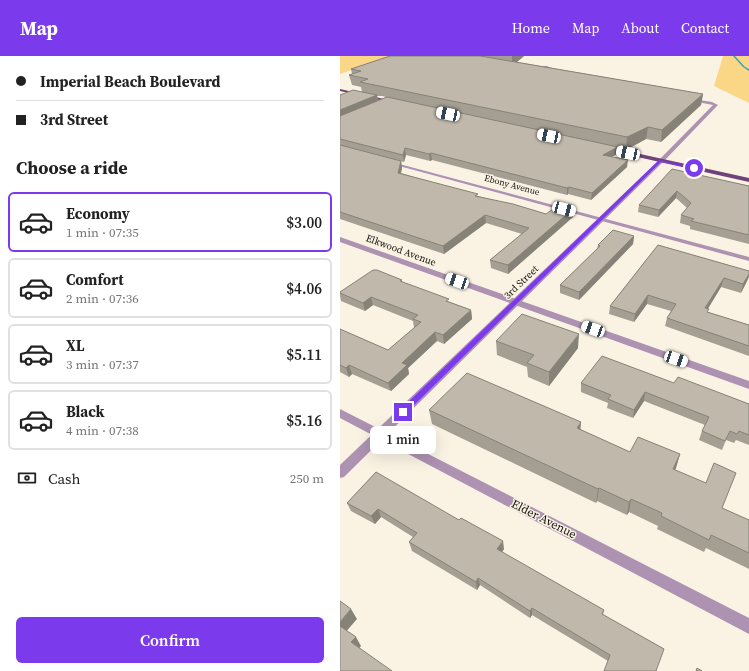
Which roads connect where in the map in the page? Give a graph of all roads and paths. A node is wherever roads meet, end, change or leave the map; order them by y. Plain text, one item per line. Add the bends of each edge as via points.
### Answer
1 (524, 70) edge
2 (535, 72) junction
3 (340, 90) edge
4 (682, 98) edge
5 (387, 101) junction
6 (400, 104) edge
7 (378, 105) edge
8 (598, 147) edge
9 (383, 160) edge
10 (661, 161) junction
11 (749, 180) edge
12 (601, 219) junction
13 (340, 240) edge
14 (749, 259) edge
15 (516, 302) junction
16 (749, 385) edge
17 (340, 413) edge
18 (381, 434) junction
19 (340, 473) edge
20 (749, 626) edge

1 - 2 street
2 - 2 street via 553,72 546,67 530,69
3 - 5 main road
4 - 10 street, 3rd Street via 712,103 716,106
5 - 6 main road
5 - 7 street
8 - 10 main road
9 - 12 street, Ebony Avenue
10 - 11 main road
10 - 12 street, 3rd Street
12 - 14 street, Ebony Avenue
12 - 15 street, 3rd Street
13 - 15 street, Elkwood Avenue
15 - 16 street, Elkwood Avenue
15 - 18 street, 3rd Street
17 - 18 street, Elder Avenue
18 - 19 street, 3rd Street
18 - 20 street, Elder Avenue

